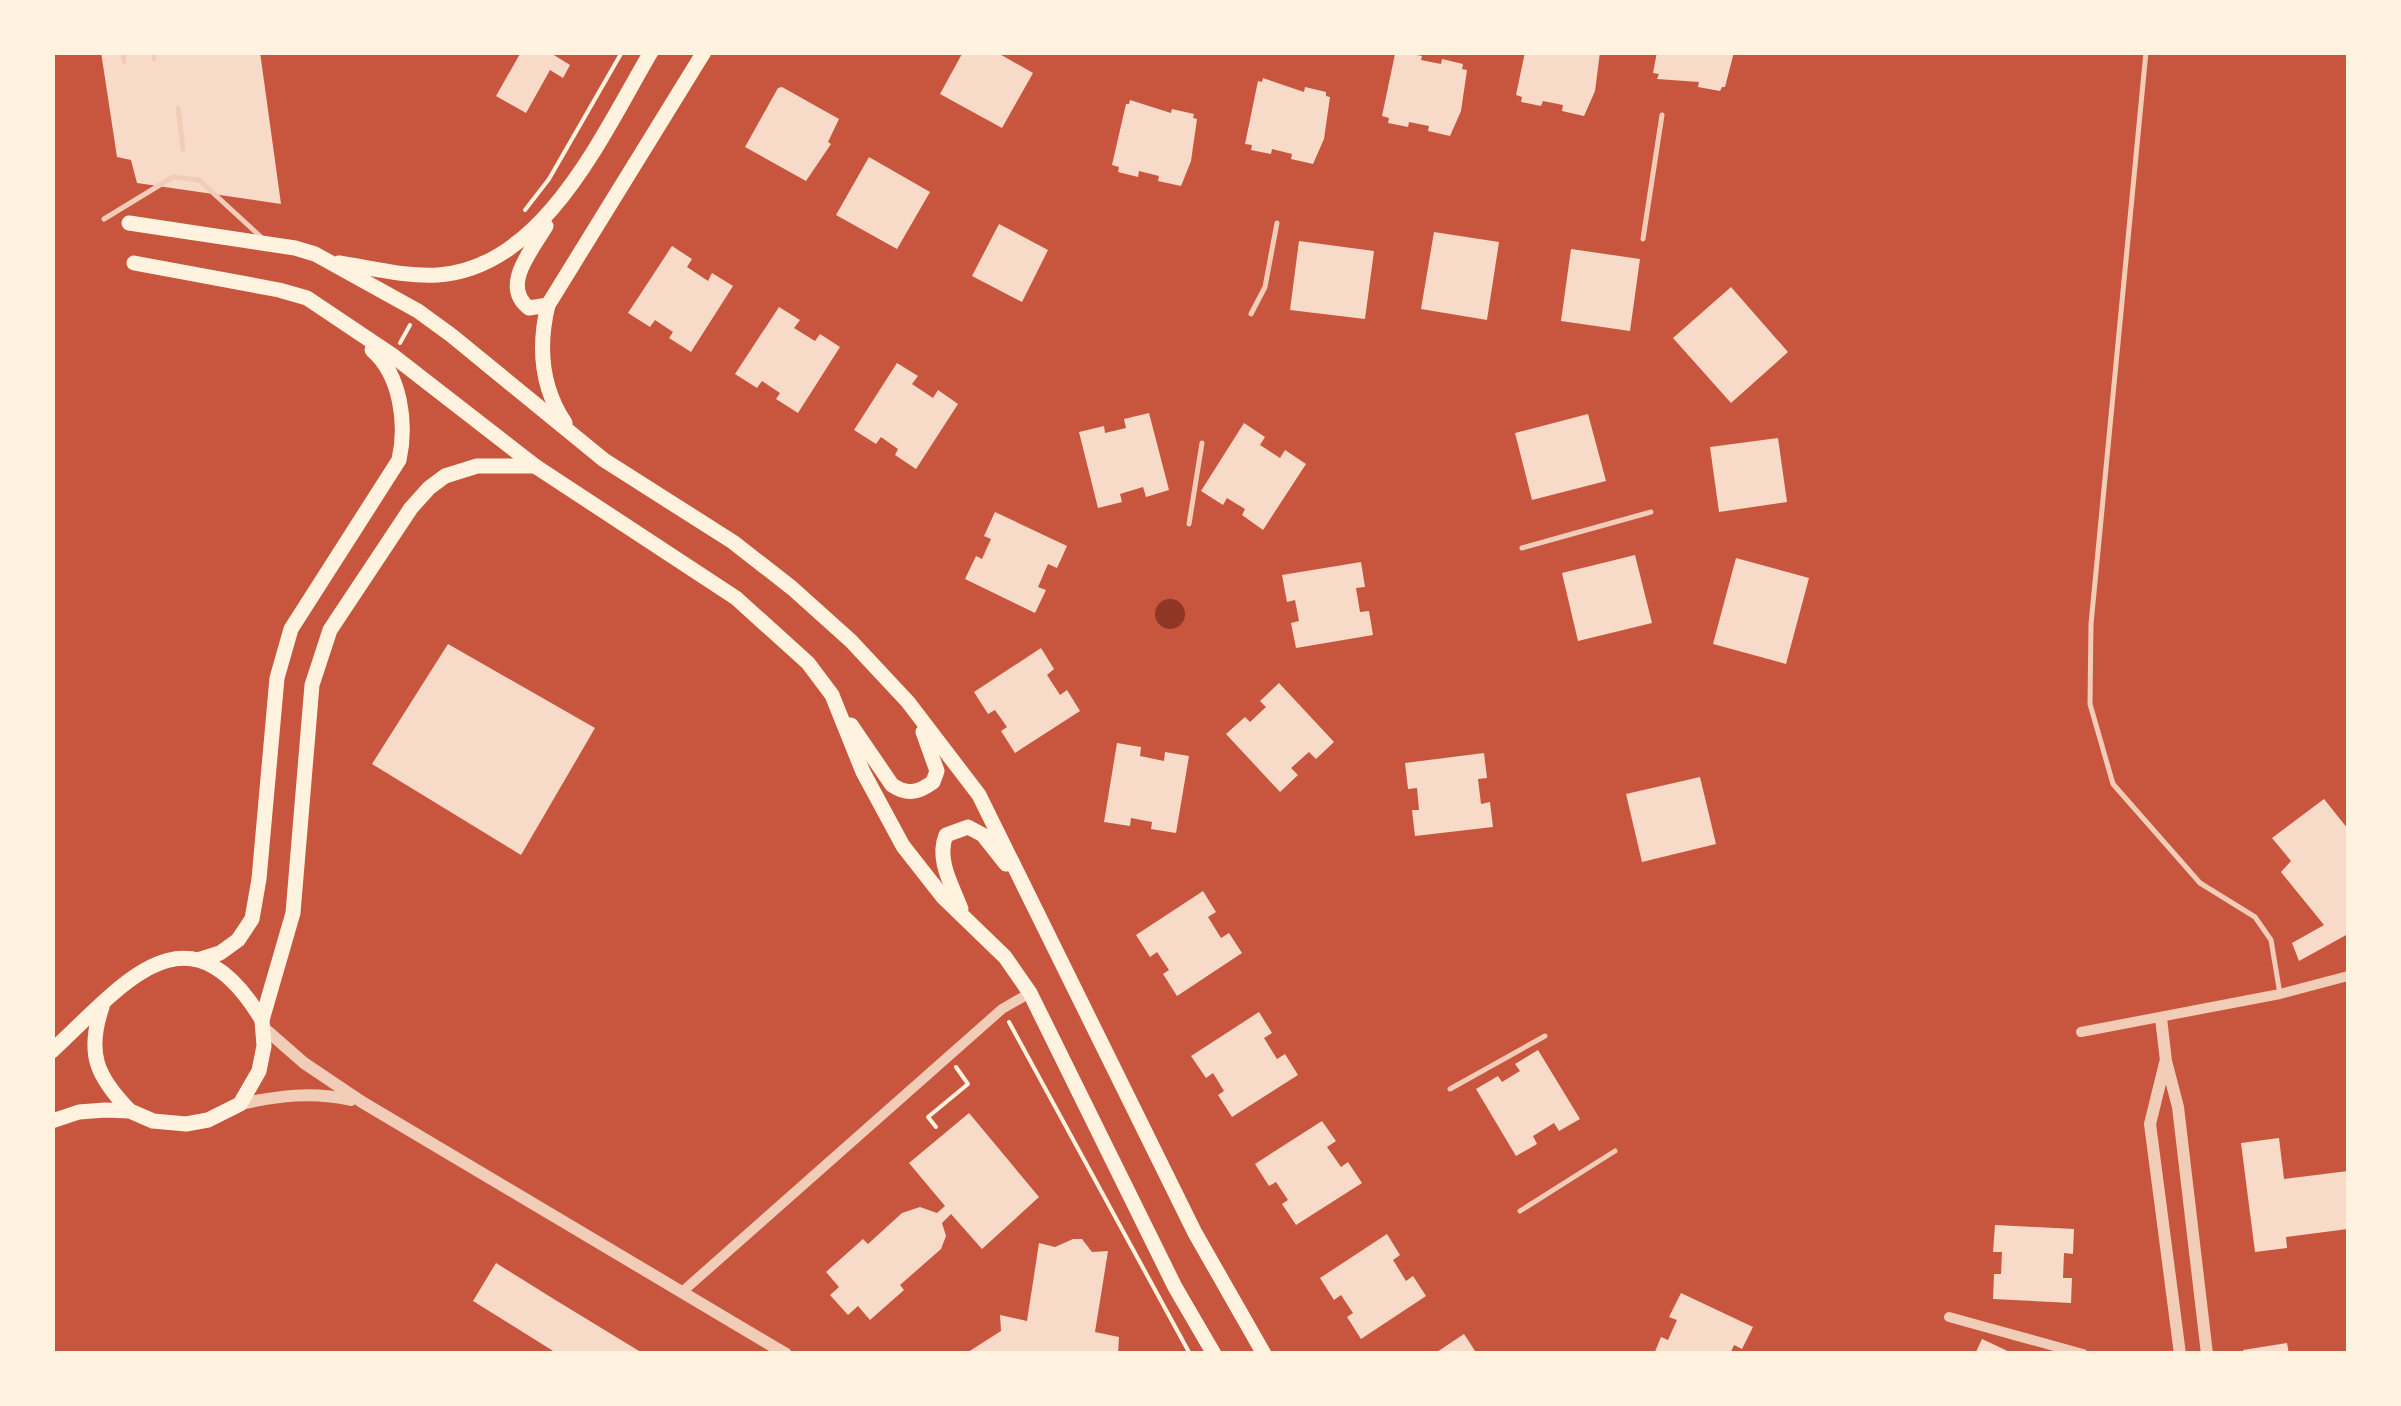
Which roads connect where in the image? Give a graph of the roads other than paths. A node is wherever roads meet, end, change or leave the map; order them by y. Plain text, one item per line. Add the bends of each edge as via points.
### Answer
1 (123, 52) edge
2 (651, 52) edge
3 (704, 52) edge
4 (2146, 52) edge
5 (124, 62) dead end
6 (178, 108) dead end
7 (1662, 115) dead end
8 (183, 150) dead end
9 (554, 211) junction
10 (104, 219) dead end
11 (1276, 222) dead end
12 (128, 223) dead end
13 (1643, 239) dead end
14 (267, 243) junction
15 (329, 262) junction
16 (134, 263) dead end
17 (548, 305) junction
18 (332, 313) junction
19 (1252, 314) dead end
20 (575, 438) junction
21 (1202, 443) dead end
22 (535, 466) junction
23 (1651, 512) dead end
24 (1189, 524) dead end
25 (1522, 548) dead end
26 (832, 695) junction
27 (908, 702) junction
28 (1034, 904) junction
29 (963, 912) junction
30 (201, 959) junction
31 (2348, 976) edge
32 (1030, 993) junction
33 (2280, 994) junction
34 (103, 1003) junction
35 (2161, 1018) junction
36 (263, 1024) junction
37 (2080, 1032) dead end
38 (1545, 1036) dead end
39 (52, 1050) edge
40 (2166, 1061) junction
41 (1450, 1089) dead end
42 (362, 1102) junction
43 (240, 1104) junction
44 (130, 1111) junction
45 (52, 1121) edge
46 (1615, 1151) dead end
47 (1520, 1211) dead end
48 (682, 1292) junction
49 (1949, 1317) dead end
50 (786, 1354) edge
51 (1214, 1354) edge
52 (1264, 1354) edge
53 (2083, 1354) edge
54 (2180, 1354) edge
55 (2207, 1354) edge

1 - 5 lane
2 - 9 main road
3 - 17 main road
4 - 33 lane via 2091,624 2090,704 2112,784 2200,883 2255,918 2271,940
6 - 8 lane
7 - 13 lane
9 - 15 main road via 526,239 452,274
9 - 17 main road via 516,285 518,300 529,308
10 - 14 lane via 173,177 186,176 199,180
11 - 19 lane via 1265,287
12 - 14 main road
14 - 15 main road
15 - 20 main road via 452,335
16 - 18 main road via 279,290
17 - 20 main road via 541,333 545,377
18 - 22 main road
18 - 30 main road via 382,359 400,404 402,446 290,629 276,678 252,918 238,940
20 - 27 main road via 792,588
21 - 24 lane
22 - 26 main road via 736,598 787,641
22 - 36 main road via 476,466 428,488 330,630 312,685 293,913
23 - 25 lane
26 - 27 main road via 892,785 913,793 933,782 937,771
26 - 29 main road via 903,846
27 - 28 main road via 979,795
28 - 29 main road via 984,835 968,826 946,834 941,848
28 - 52 main road via 1195,1233
29 - 32 main road
30 - 34 main road via 144,968
30 - 36 main road via 236,984
31 - 33 street
32 - 48 street via 1002,1009
32 - 51 main road
33 - 35 street
34 - 39 main road
34 - 44 main road via 94,1051 103,1080
35 - 37 street
35 - 40 street
36 - 42 street via 304,1063
36 - 43 main road via 259,1071
38 - 41 lane
40 - 54 street via 2150,1124
40 - 55 street via 2178,1106
42 - 43 street via 301,1094
42 - 48 street
43 - 44 main road via 186,1124
44 - 45 main road via 79,1112
46 - 47 lane
48 - 50 street
49 - 53 street

